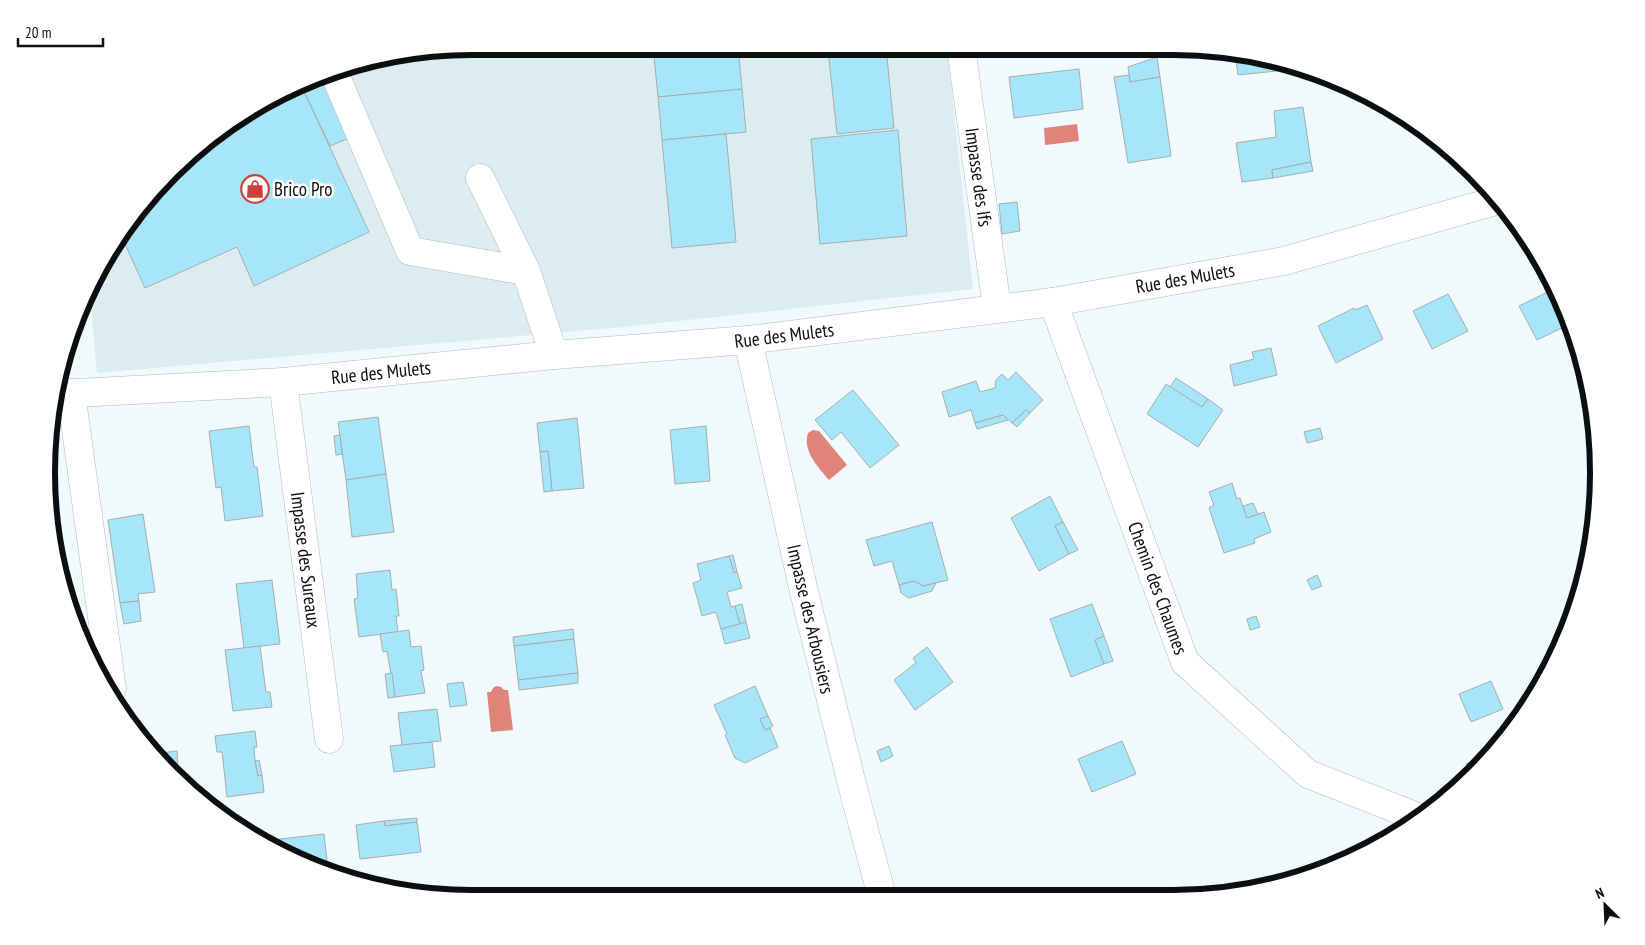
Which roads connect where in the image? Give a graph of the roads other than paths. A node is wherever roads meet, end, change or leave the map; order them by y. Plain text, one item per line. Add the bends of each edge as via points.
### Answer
1 (962, 55) edge
2 (336, 78) edge
3 (480, 178) dead end
4 (1490, 202) edge
5 (526, 271) junction
6 (1052, 302) junction
7 (998, 308) junction
8 (748, 340) junction
9 (554, 355) junction
10 (283, 382) junction
11 (64, 393) edge
12 (111, 681) edge
13 (329, 739) dead end
14 (1412, 815) edge
15 (880, 890) edge

1 - 7 street, Impasse des Ifs
2 - 5 street via 410,251
3 - 5 street
4 - 6 street, Rue des Mulets via 1284,261
5 - 9 street
6 - 7 street, Rue des Mulets
6 - 14 street, Chemin des Chaumes via 1185,662 1308,774
7 - 8 street, Rue des Mulets
8 - 9 street, Rue des Mulets
8 - 15 street, Impasse des Arbousiers via 806,601
9 - 10 street, Rue des Mulets
10 - 11 street, Rue des Mulets
10 - 13 street, Impasse des Sureaux
11 - 12 street

